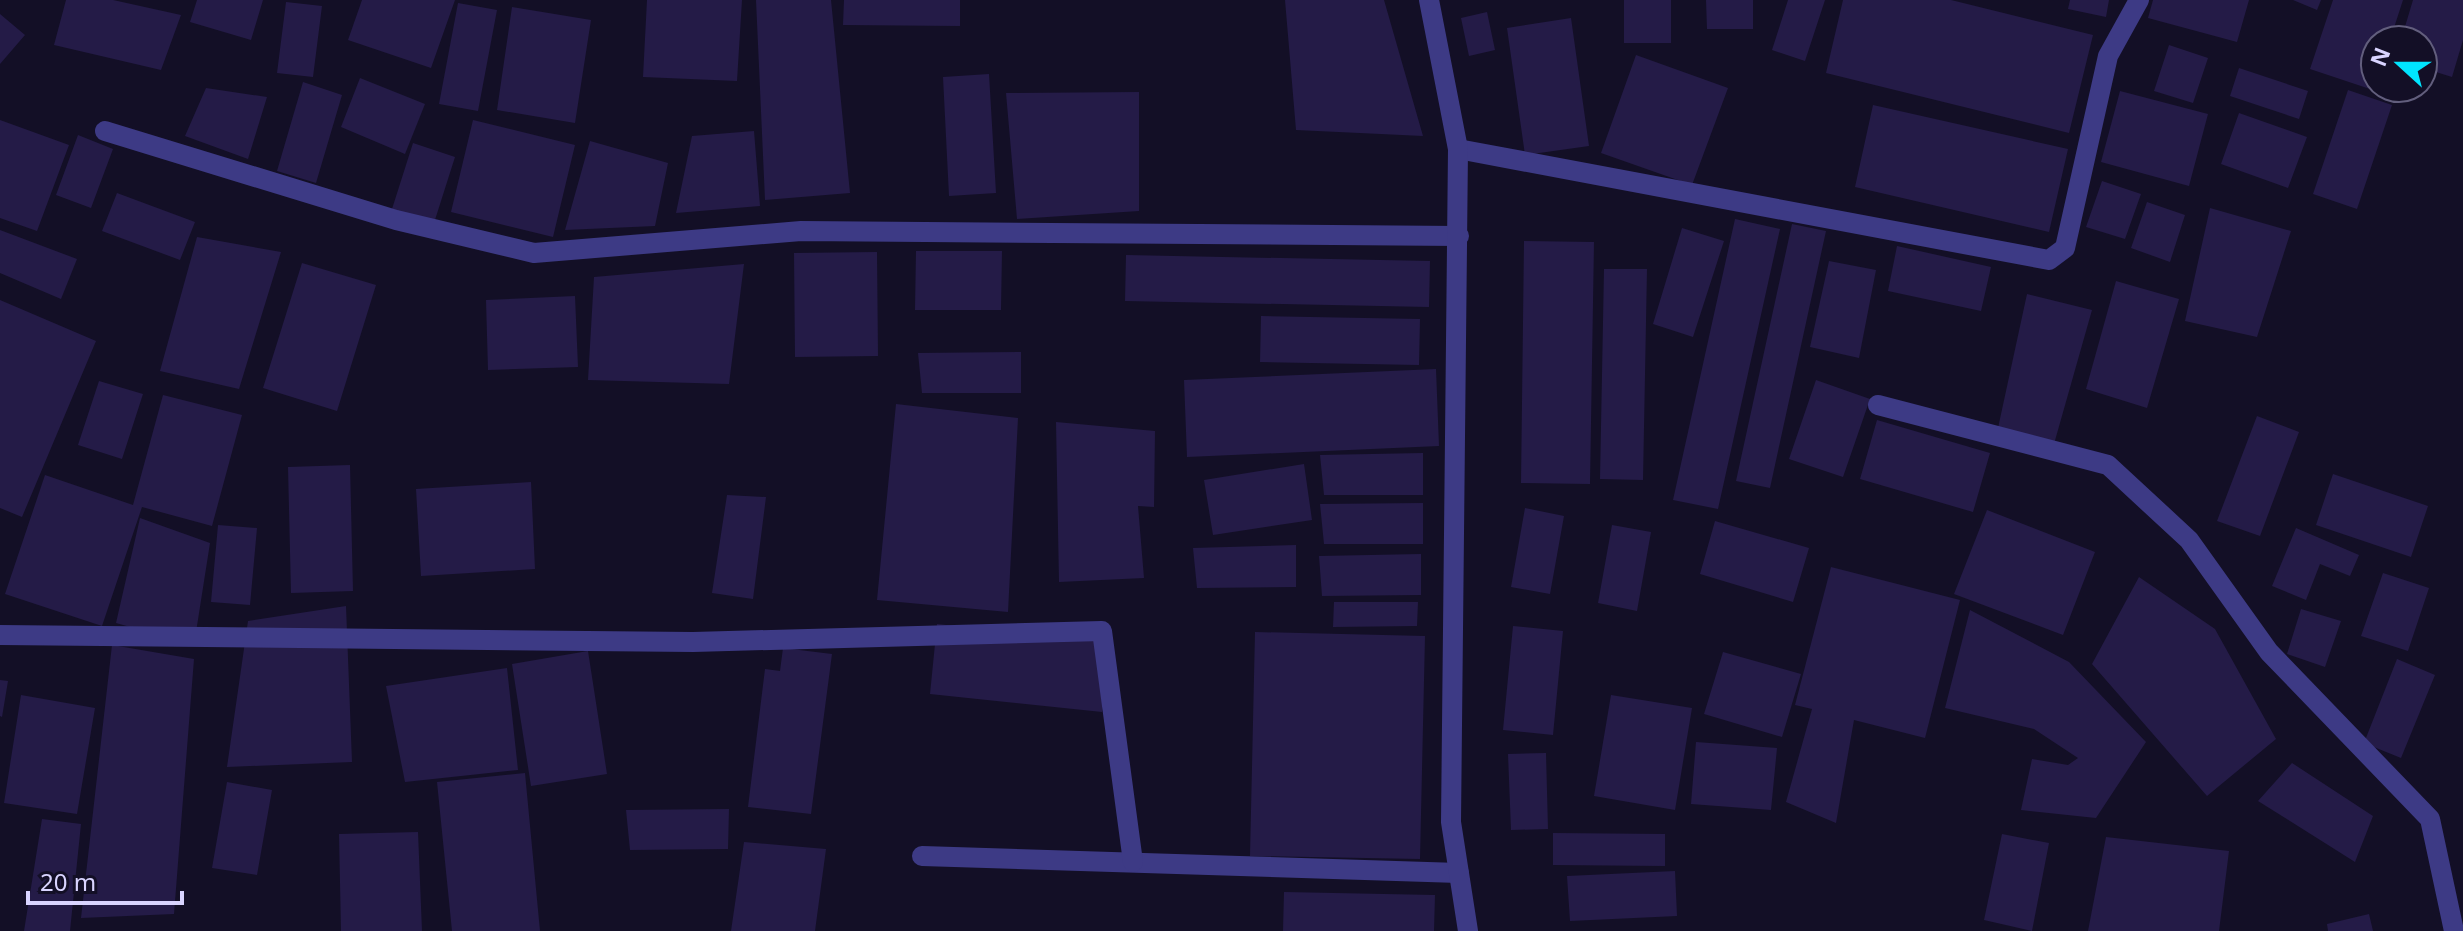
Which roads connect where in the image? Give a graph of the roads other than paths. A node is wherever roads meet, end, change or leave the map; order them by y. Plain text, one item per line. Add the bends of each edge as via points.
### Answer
1 (1429, 0) edge
2 (2139, 0) edge
3 (105, 131) dead end
4 (1458, 149) junction
5 (1459, 236) junction
6 (1878, 405) dead end
7 (0, 635) edge
8 (922, 856) dead end
9 (1133, 862) junction
10 (1459, 873) junction
11 (1468, 931) edge
12 (2454, 931) edge

1 - 4 street
2 - 4 street via 2108,56 2065,248 2049,260
3 - 5 street via 396,220 534,253 801,231
4 - 5 street
5 - 10 street via 1451,822
6 - 12 street via 2108,465 2189,540 2269,652 2430,819
7 - 9 street via 693,642 1102,631
8 - 9 street
9 - 10 street
10 - 11 street

